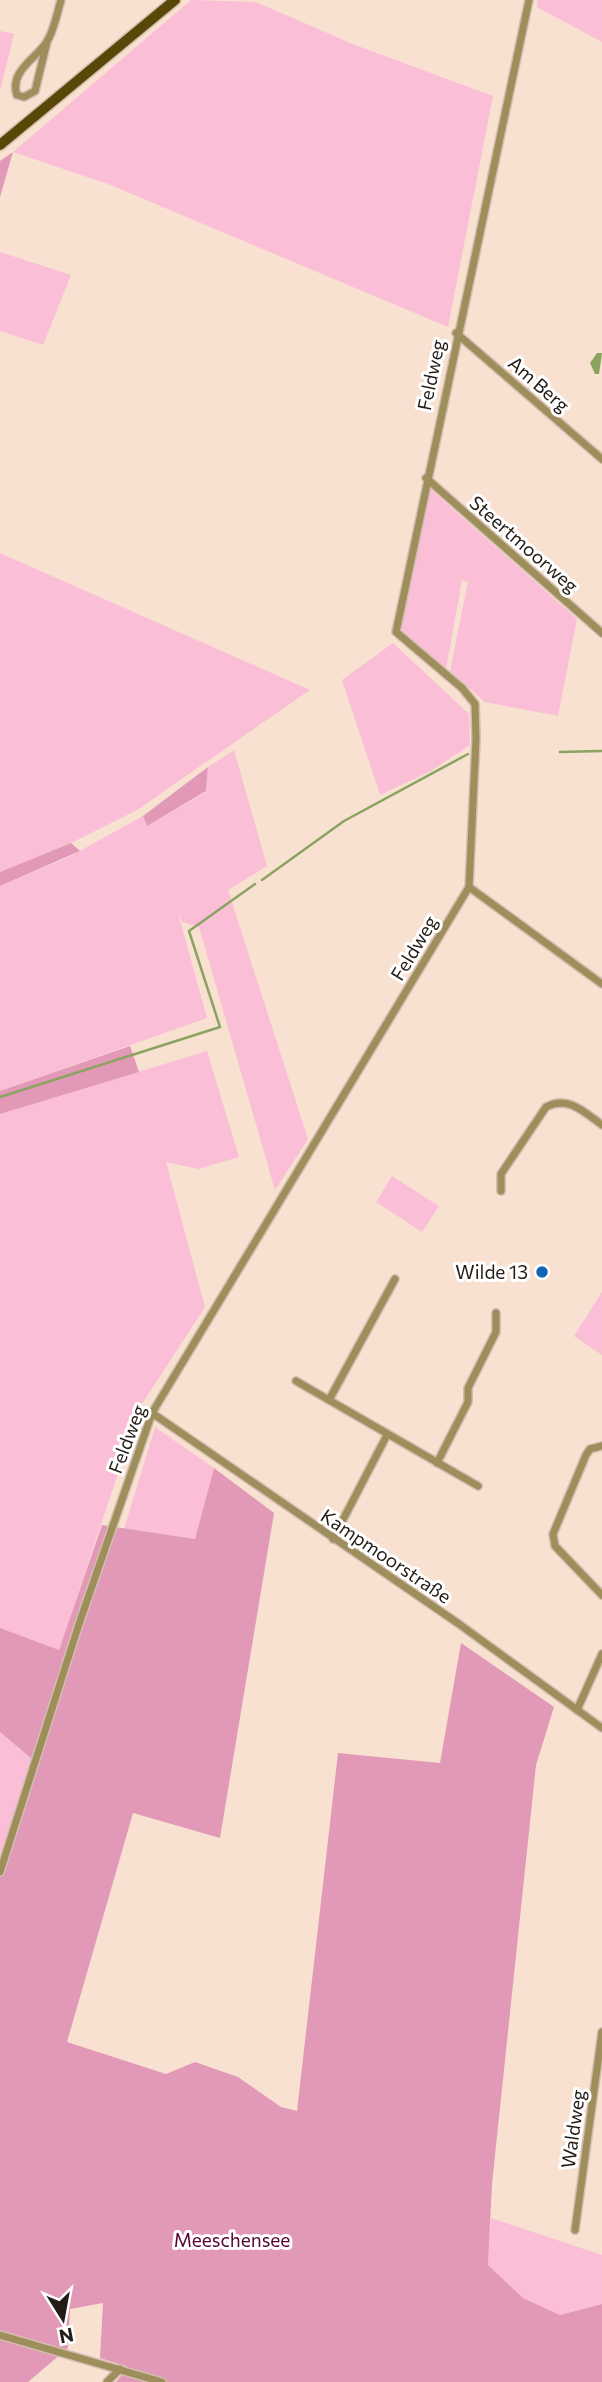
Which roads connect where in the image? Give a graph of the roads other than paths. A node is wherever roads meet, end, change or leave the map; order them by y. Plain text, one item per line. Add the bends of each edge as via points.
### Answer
1 (61, 0) edge
2 (175, 0) edge
3 (528, 0) edge
4 (47, 42) junction
5 (0, 145) edge
6 (456, 333) junction
7 (602, 459) edge
8 (426, 478) junction
9 (602, 633) edge
10 (469, 887) junction
11 (602, 984) edge
12 (602, 1125) edge
13 (501, 1191) dead end
14 (395, 1279) dead end
15 (496, 1313) dead end
16 (296, 1381) dead end
17 (329, 1400) junction
18 (152, 1413) junction
19 (387, 1435) junction
20 (602, 1446) edge
21 (436, 1463) junction
22 (478, 1486) dead end
23 (333, 1539) junction
24 (602, 1595) edge
25 (602, 1654) edge
26 (577, 1710) junction
27 (602, 1728) edge
28 (0, 1872) edge
29 (602, 2032) edge
30 (575, 2230) dead end
31 (0, 2335) edge
32 (120, 2369) junction
33 (107, 2382) edge
34 (162, 2382) edge

1 - 4 street
2 - 5 main road
3 - 6 street, Feldweg
4 - 4 street via 20,74 17,95 35,91
6 - 7 street, Am Berg
6 - 8 street, Feldweg
8 - 9 street, Steertmoorweg
8 - 10 street, Feldweg via 396,632 475,704
10 - 11 street
10 - 18 street, Feldweg
12 - 13 street via 574,1105 554,1102 546,1107 501,1174
14 - 17 street
15 - 21 street via 496,1332 468,1388 468,1402
16 - 17 street
17 - 19 street
18 - 23 street, Kampmoorstraße
18 - 28 street, Feldweg
19 - 21 street
19 - 23 street
20 - 24 street via 586,1455 554,1534 555,1546
21 - 22 street
23 - 26 street, Kampmoorstraße
25 - 26 street
26 - 27 street, Kampmoorstraße
29 - 30 street, Waldweg
31 - 32 street
32 - 33 street
32 - 34 street

